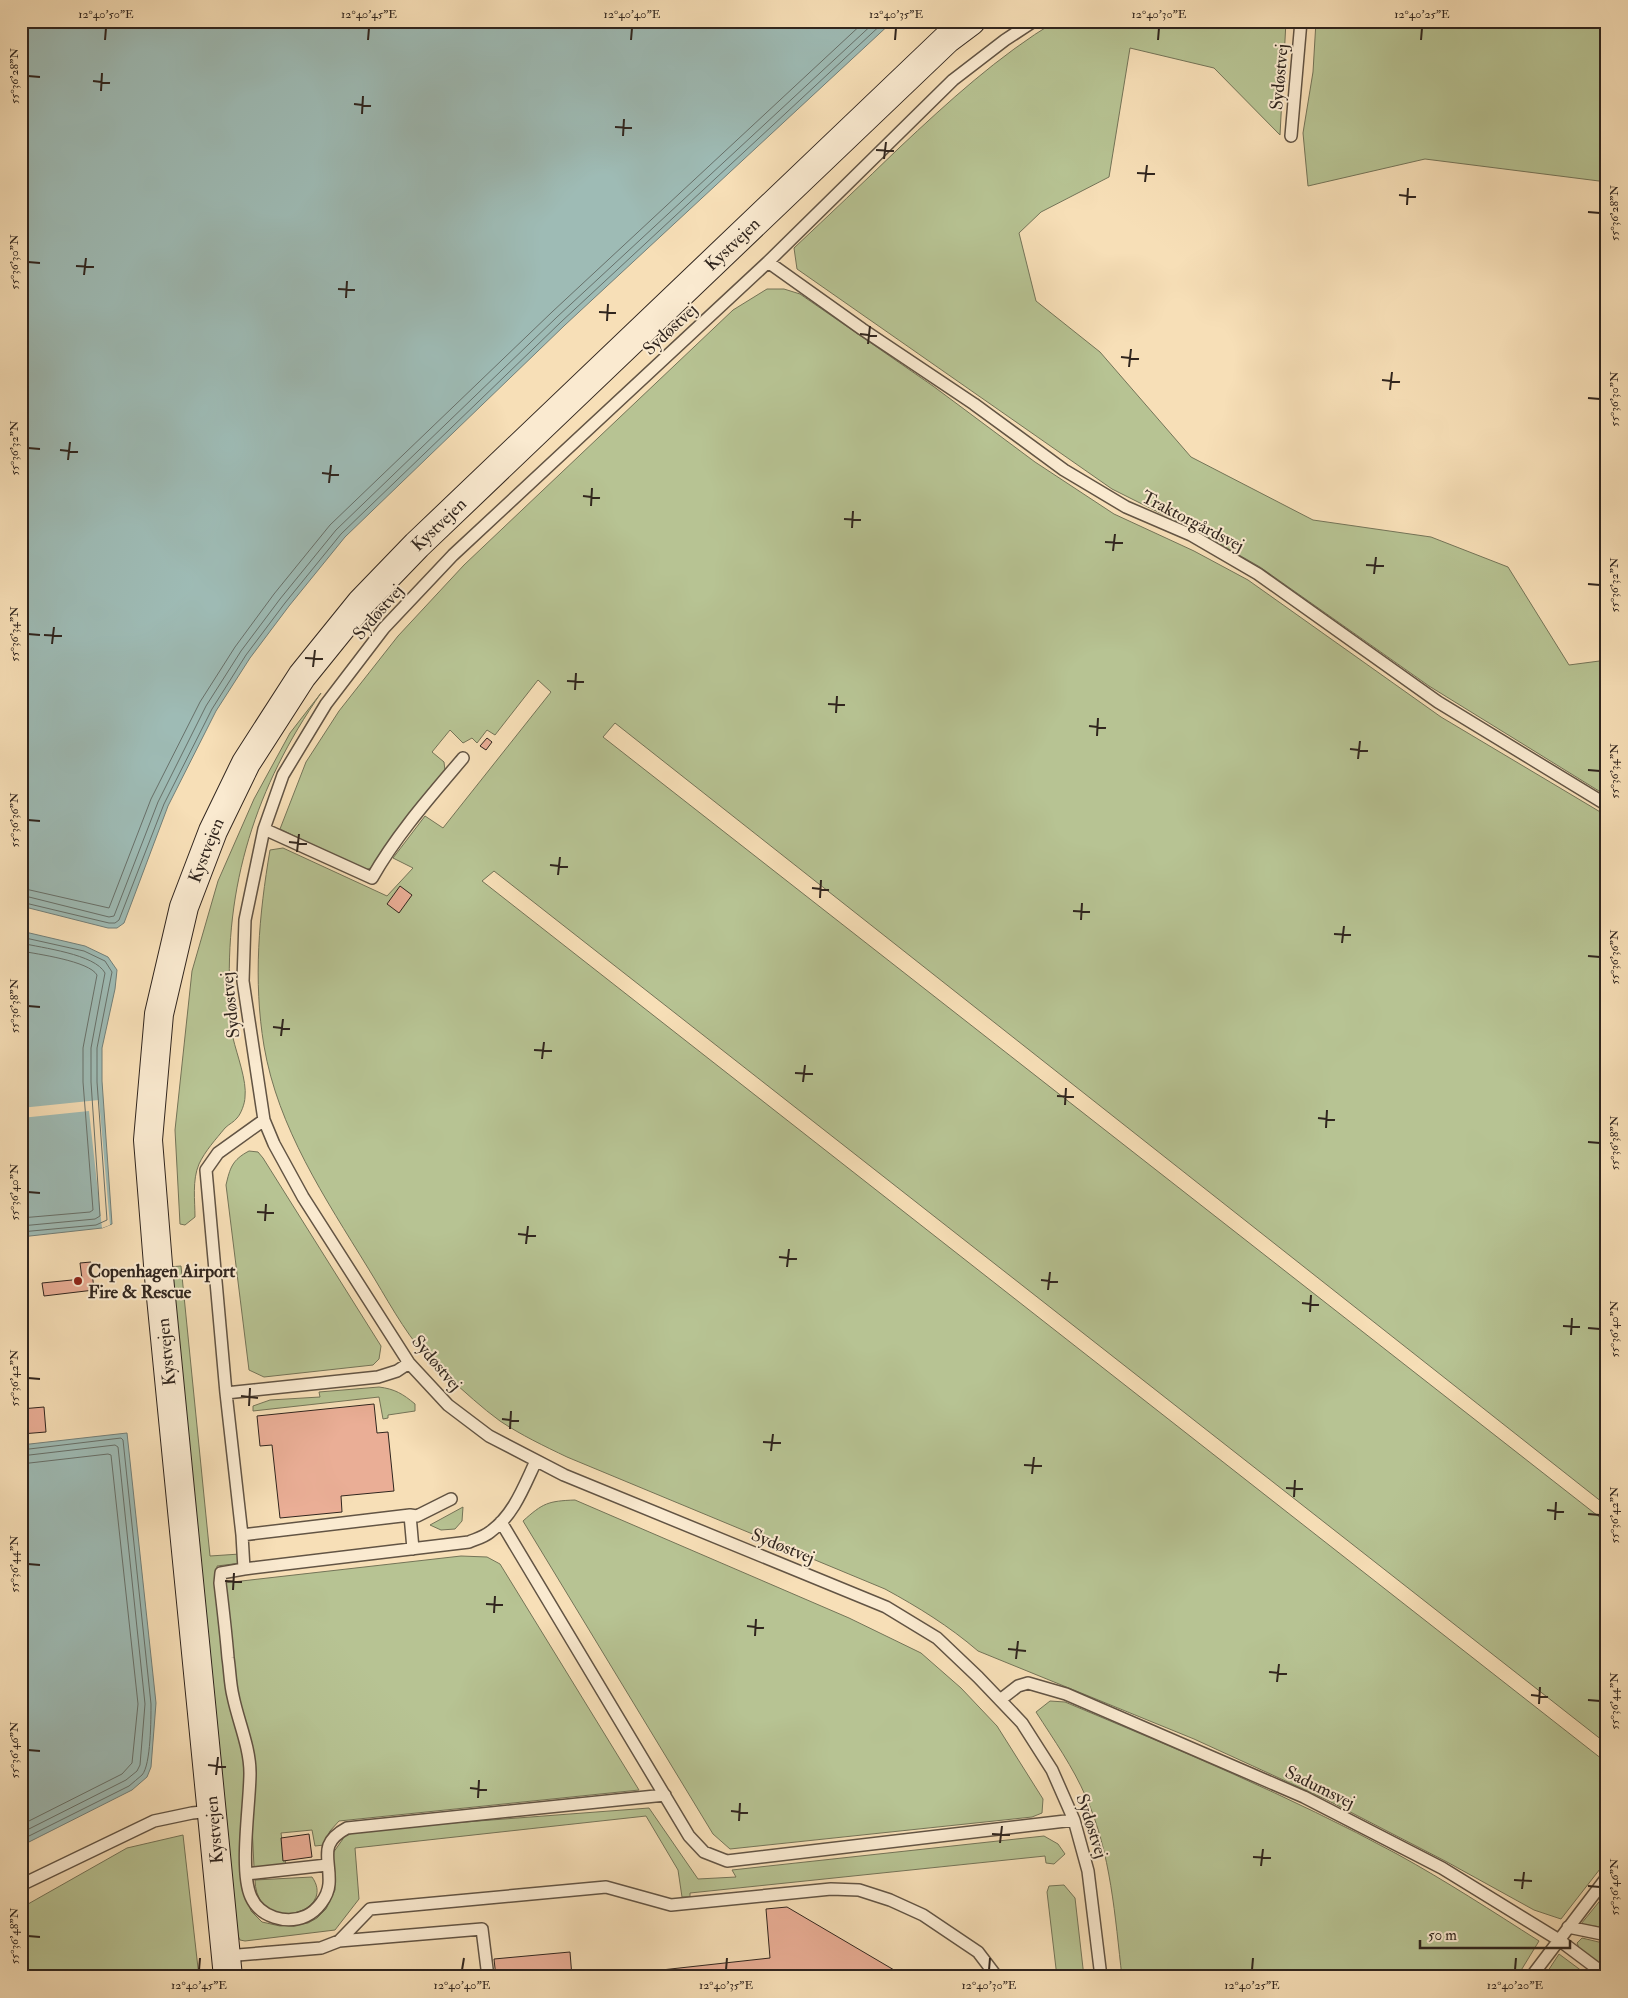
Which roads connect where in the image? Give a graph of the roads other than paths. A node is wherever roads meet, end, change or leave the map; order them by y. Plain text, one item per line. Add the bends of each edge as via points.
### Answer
1 (972, 21) edge
2 (1034, 21) edge
3 (1301, 21) edge
4 (1291, 136) dead end
5 (768, 262) junction
6 (463, 758) dead end
7 (1607, 805) edge
8 (264, 830) junction
9 (264, 1120) junction
10 (409, 1363) junction
11 (226, 1393) junction
12 (536, 1461) junction
13 (451, 1499) dead end
14 (410, 1514) junction
15 (501, 1522) junction
16 (242, 1535) junction
17 (413, 1549) junction
18 (244, 1569) junction
19 (1000, 1700) junction
20 (665, 1795) junction
21 (213, 1811) junction
22 (1074, 1820) junction
23 (327, 1865) junction
24 (246, 1874) junction
25 (1607, 1877) edge
26 (21, 1886) edge
27 (1568, 1927) junction
28 (1607, 1935) edge
29 (1559, 1940) junction
30 (339, 1941) junction
31 (227, 1967) edge
32 (1607, 1976) edge
33 (488, 1977) edge
34 (997, 1977) edge
35 (1101, 1977) edge
36 (1531, 1977) edge

1 - 21 street, Kystvejen via 947,39 360,603 302,676 246,763 212,831 184,907 159,1014 148,1140 158,1277
2 - 5 lane, Sydøstvej via 953,80
3 - 4 lane, Sydøstvej
5 - 7 lane, Traktorgårdsvej via 1064,470 1126,507 1191,535 1258,574 1438,702
5 - 8 lane, Sydøstvej via 453,555 384,628 326,704 297,751 283,775
6 - 8 lane via 406,826 372,878
8 - 9 lane, Sydøstvej via 245,920 243,981
9 - 10 lane, Sydøstvej via 303,1197
9 - 11 lane via 218,1153 206,1170
10 - 11 lane via 378,1377
10 - 12 lane, Sydøstvej via 448,1405 489,1436
11 - 16 lane
12 - 15 lane via 517,1502
12 - 19 lane, Sydøstvej via 886,1607 937,1638
13 - 14 lane via 417,1516
14 - 16 lane
14 - 17 lane
15 - 17 lane via 490,1533 469,1542
15 - 20 lane
16 - 18 lane
17 - 18 lane
18 - 24 lane via 221,1573 220,1583 232,1694 250,1771
19 - 22 lane, Sydøstvej via 1022,1723 1052,1770
19 - 29 lane, Sadumsvej via 1018,1686 1028,1684 1066,1694 1304,1797 1442,1868
20 - 22 lane via 689,1836 704,1852 727,1861
20 - 23 lane via 347,1828 339,1832 330,1844
21 - 26 lane via 154,1821
21 - 31 street, Kystvejen
22 - 35 lane, Sydøstvej via 1088,1871
23 - 24 lane
23 - 24 lane via 330,1884 327,1893 313,1912 296,1919 279,1919 260,1909 247,1887
25 - 27 lane
27 - 28 lane
27 - 29 lane
29 - 32 lane, Sadumsvej
29 - 36 lane
30 - 31 lane via 321,1948
30 - 33 lane via 482,1929
30 - 34 lane via 370,1909 606,1887 671,1905 831,1888 859,1890 923,1915 978,1952

